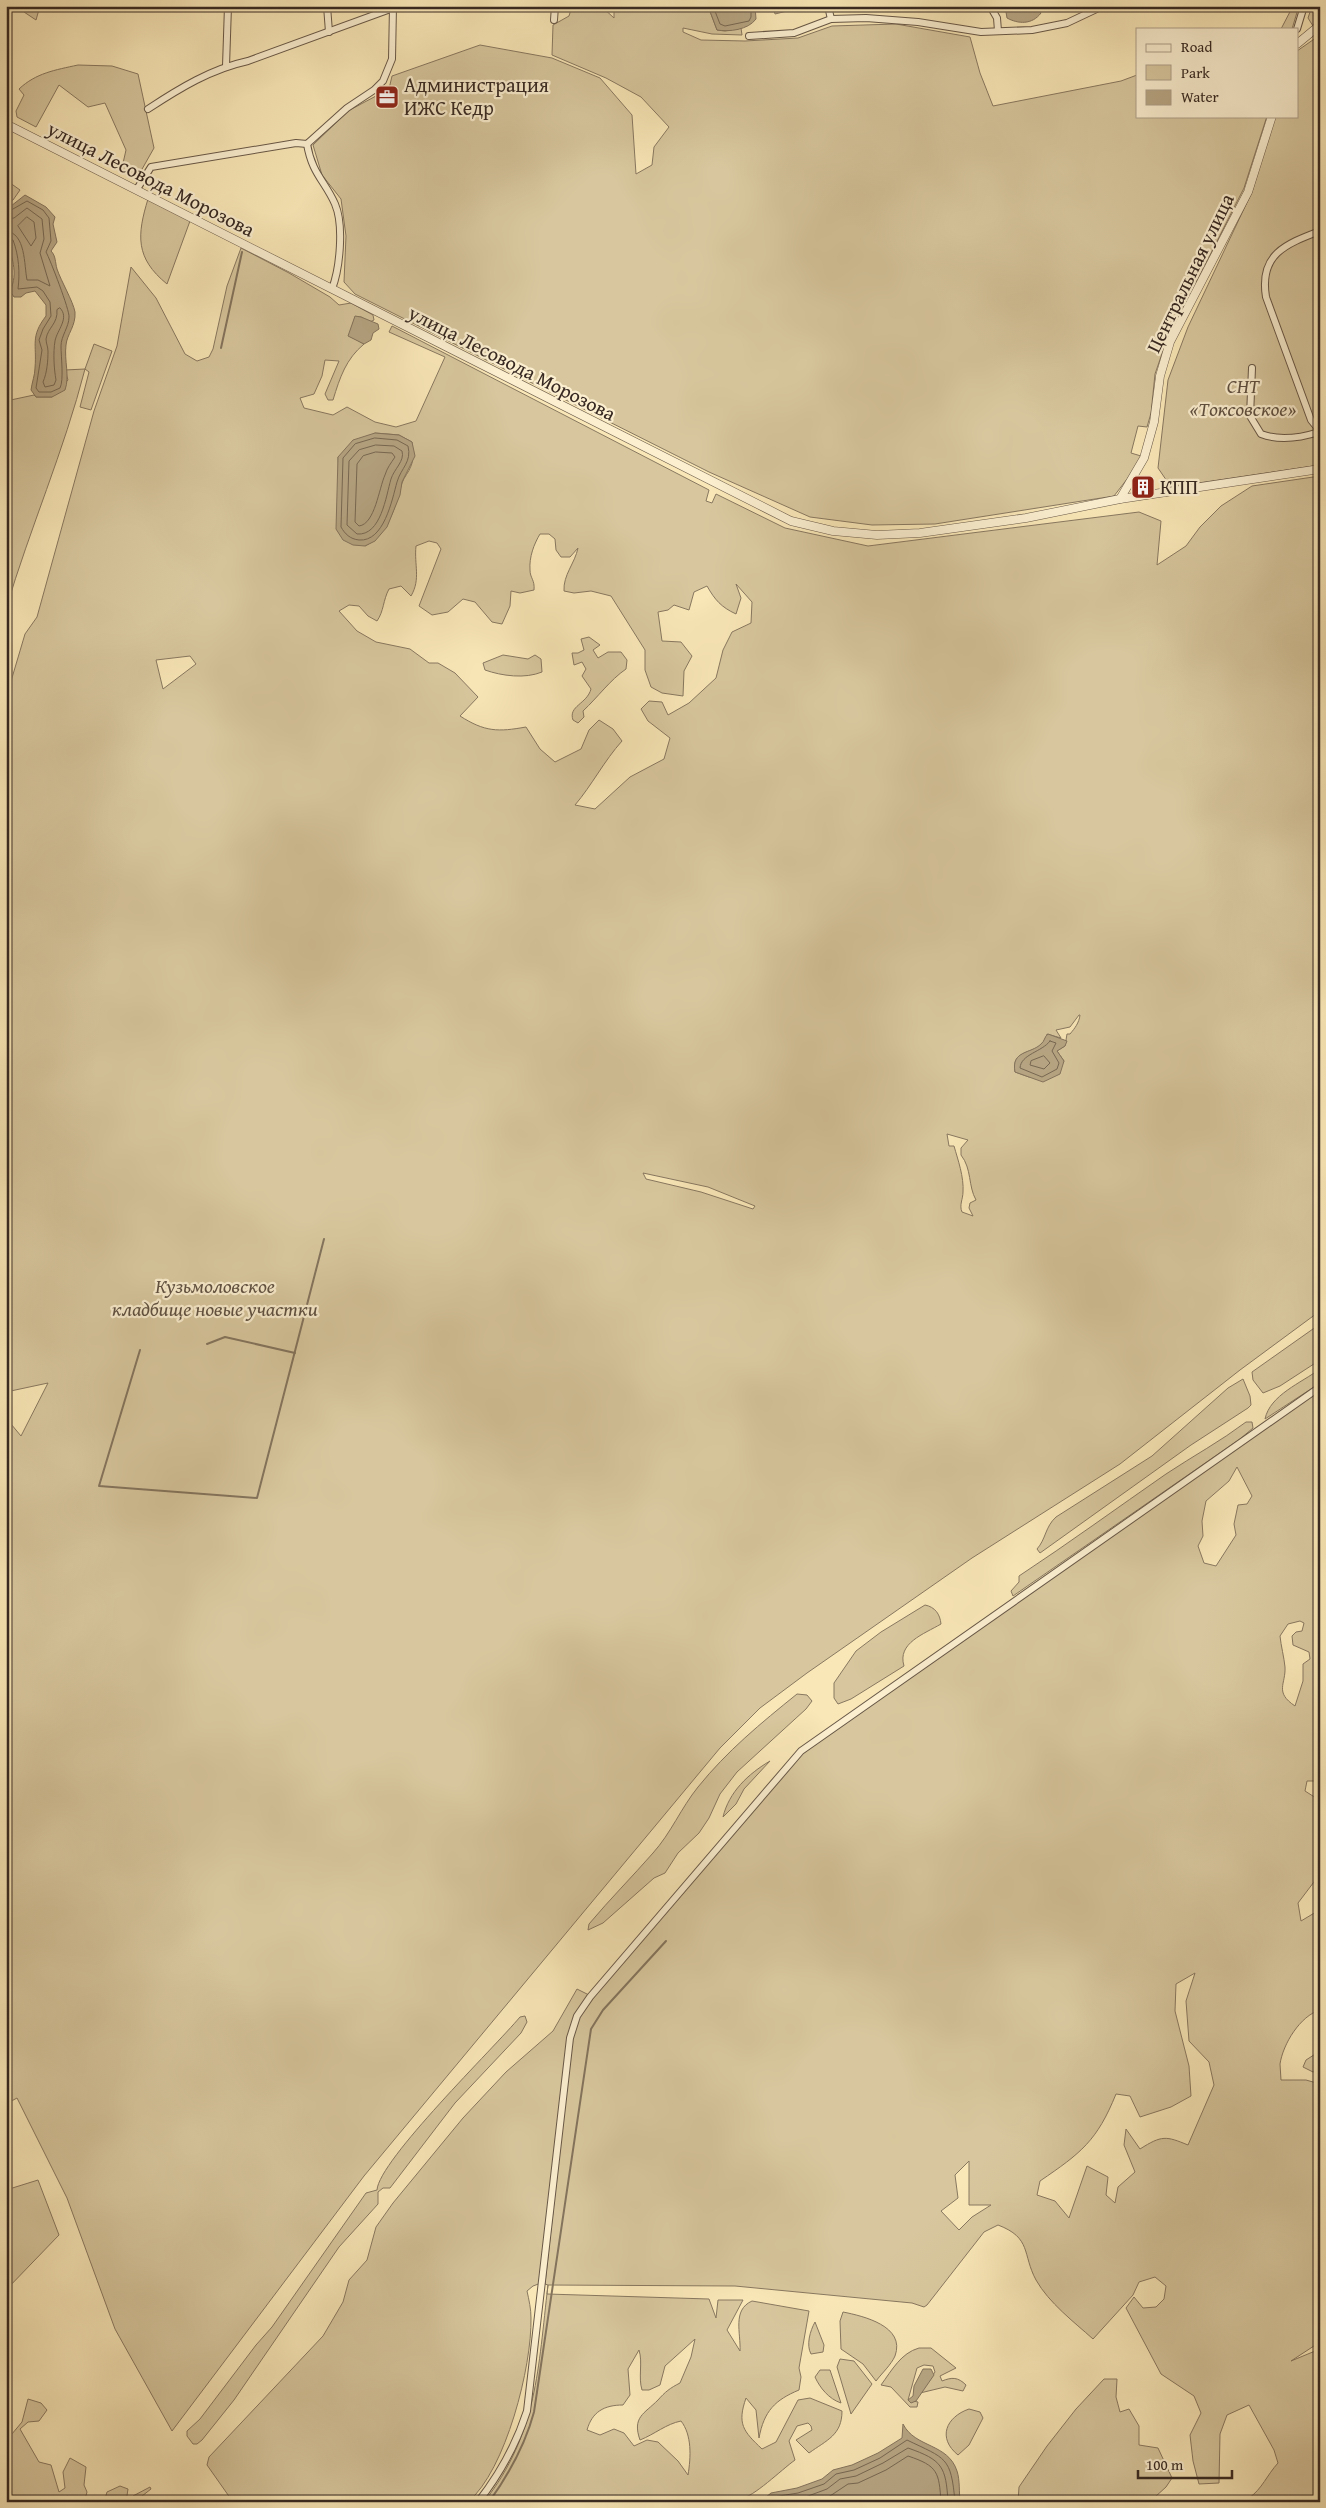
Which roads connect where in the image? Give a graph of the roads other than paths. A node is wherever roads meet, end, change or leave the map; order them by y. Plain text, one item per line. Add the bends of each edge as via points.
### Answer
1 (228, 6) edge
2 (327, 6) edge
3 (555, 6) edge
4 (828, 6) edge
5 (990, 6) edge
6 (1103, 6) edge
7 (1304, 6) edge
8 (394, 7) edge
9 (830, 19) junction
10 (554, 20) dead end
11 (1320, 25) edge
12 (1297, 28) edge
13 (998, 31) junction
14 (329, 32) junction
15 (749, 36) dead end
16 (1298, 43) edge
17 (226, 66) junction
18 (148, 109) dead end
19 (1271, 118) edge
20 (6, 124) edge
21 (307, 144) junction
22 (137, 189) junction
23 (1320, 231) edge
24 (332, 289) junction
25 (1252, 368) dead end
26 (1319, 431) edge
27 (1320, 469) edge
28 (1120, 499) junction
29 (1320, 1387) edge
30 (478, 2502) edge

1 - 17 street
2 - 14 street
3 - 10 street
4 - 9 street
5 - 13 street
6 - 13 street via 1067,23 1032,30
7 - 12 street
8 - 14 street
8 - 21 street via 392,59 383,81
9 - 13 street via 910,21 981,32
9 - 15 street via 794,33
11 - 16 street
14 - 17 street
17 - 18 street via 182,86
19 - 28 street, Центральная улица via 1248,192 1170,342 1144,458
20 - 22 street, улица Лесовода Морозова
21 - 22 street via 296,143 151,167
21 - 24 street via 314,169 333,200 339,220 338,266
22 - 24 street, улица Лесовода Морозова
23 - 26 street via 1286,244 1275,254 1264,283 1266,297 1311,420
24 - 28 street, улица Лесовода Морозова via 791,521 833,531 877,535 920,533 1026,518
25 - 26 street via 1250,416 1260,434 1289,438
27 - 28 street, улица Лесовода Морозова
29 - 30 street via 801,1751 590,1997 577,2016 570,2038 527,2411 509,2456 496,2480

